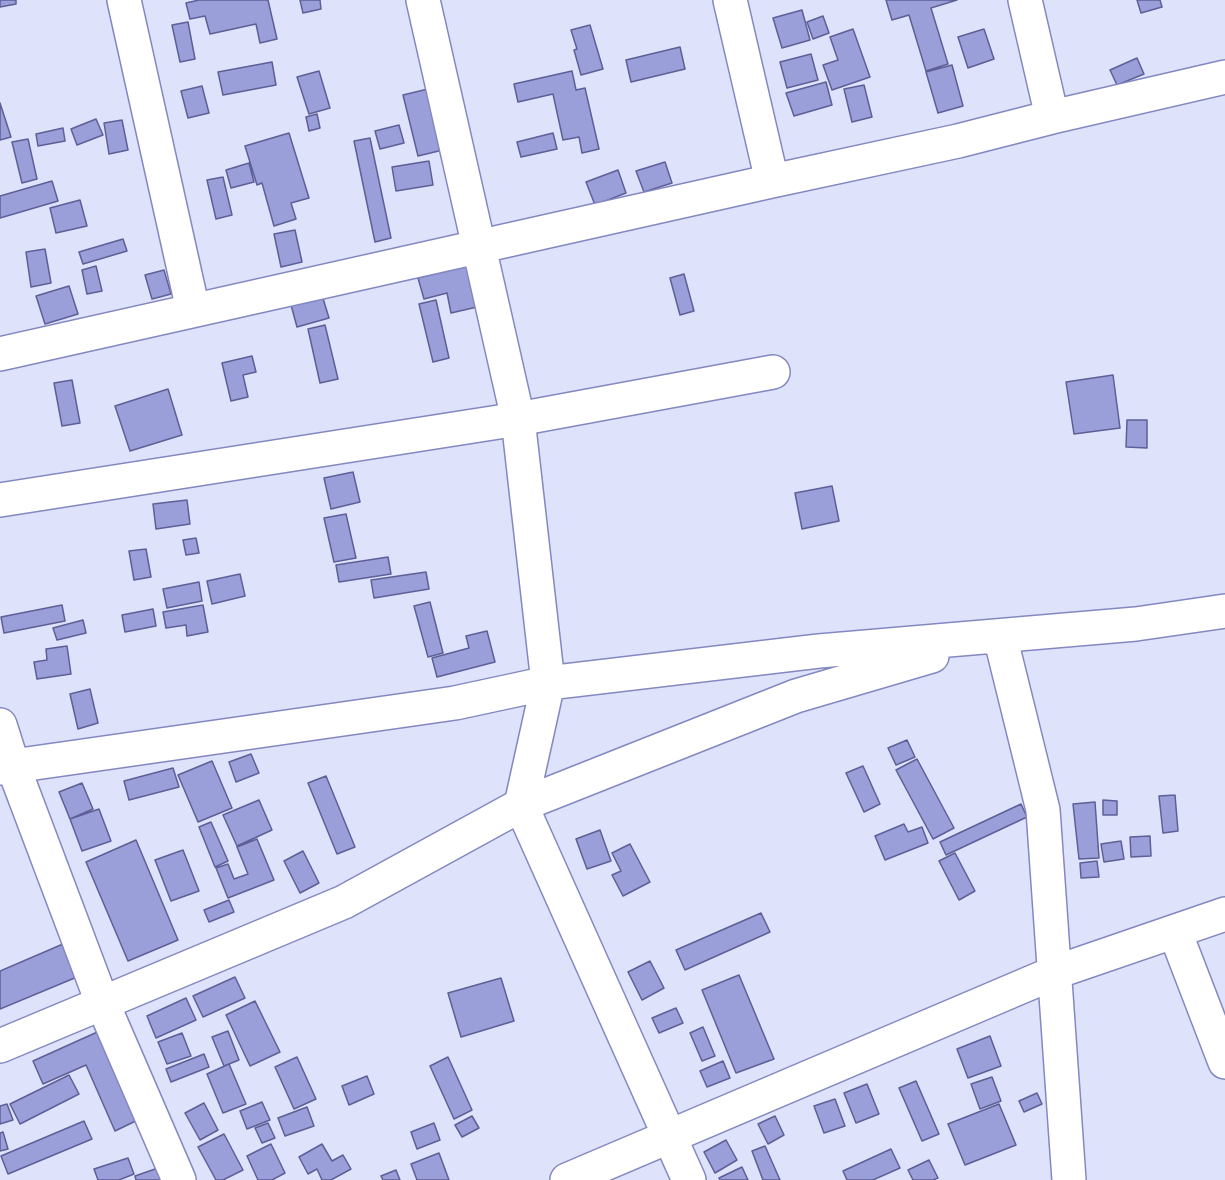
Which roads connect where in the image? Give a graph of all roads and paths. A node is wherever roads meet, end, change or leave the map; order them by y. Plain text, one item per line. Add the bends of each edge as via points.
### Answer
1 (124, 0) edge
2 (423, 0) edge
3 (730, 0) edge
4 (1025, 0) edge
5 (1225, 77) edge
6 (1052, 117) junction
7 (772, 180) junction
8 (479, 246) junction
9 (193, 310) junction
10 (0, 354) edge
11 (773, 372) dead end
12 (518, 419) junction
13 (0, 500) edge
14 (1225, 611) edge
15 (1000, 636) junction
16 (548, 683) junction
17 (0, 725) edge
18 (6, 767) edge
19 (521, 805) junction
20 (1225, 914) edge
21 (1175, 932) junction
22 (1056, 972) junction
23 (102, 1002) junction
24 (0, 1046) edge
25 (1225, 1062) edge
26 (670, 1138) junction
27 (179, 1180) edge
28 (567, 1180) edge
29 (689, 1180) edge
30 (1070, 1180) edge

1 - 9 street
2 - 8 street
3 - 7 street
4 - 6 street
5 - 6 street
6 - 7 street
7 - 8 street
8 - 9 street
8 - 12 street
9 - 10 street
11 - 12 street
12 - 13 street
12 - 16 street
14 - 15 street via 1136,624
15 - 16 street via 819,651
15 - 19 street via 796,696
15 - 22 street via 1043,810
16 - 18 street via 455,703
16 - 19 street
17 - 18 street
18 - 23 street
19 - 23 street via 344,902
19 - 26 street
20 - 21 street
21 - 22 street
21 - 25 street
22 - 26 street
22 - 30 street
23 - 24 street
23 - 27 street
26 - 28 street
26 - 29 street

